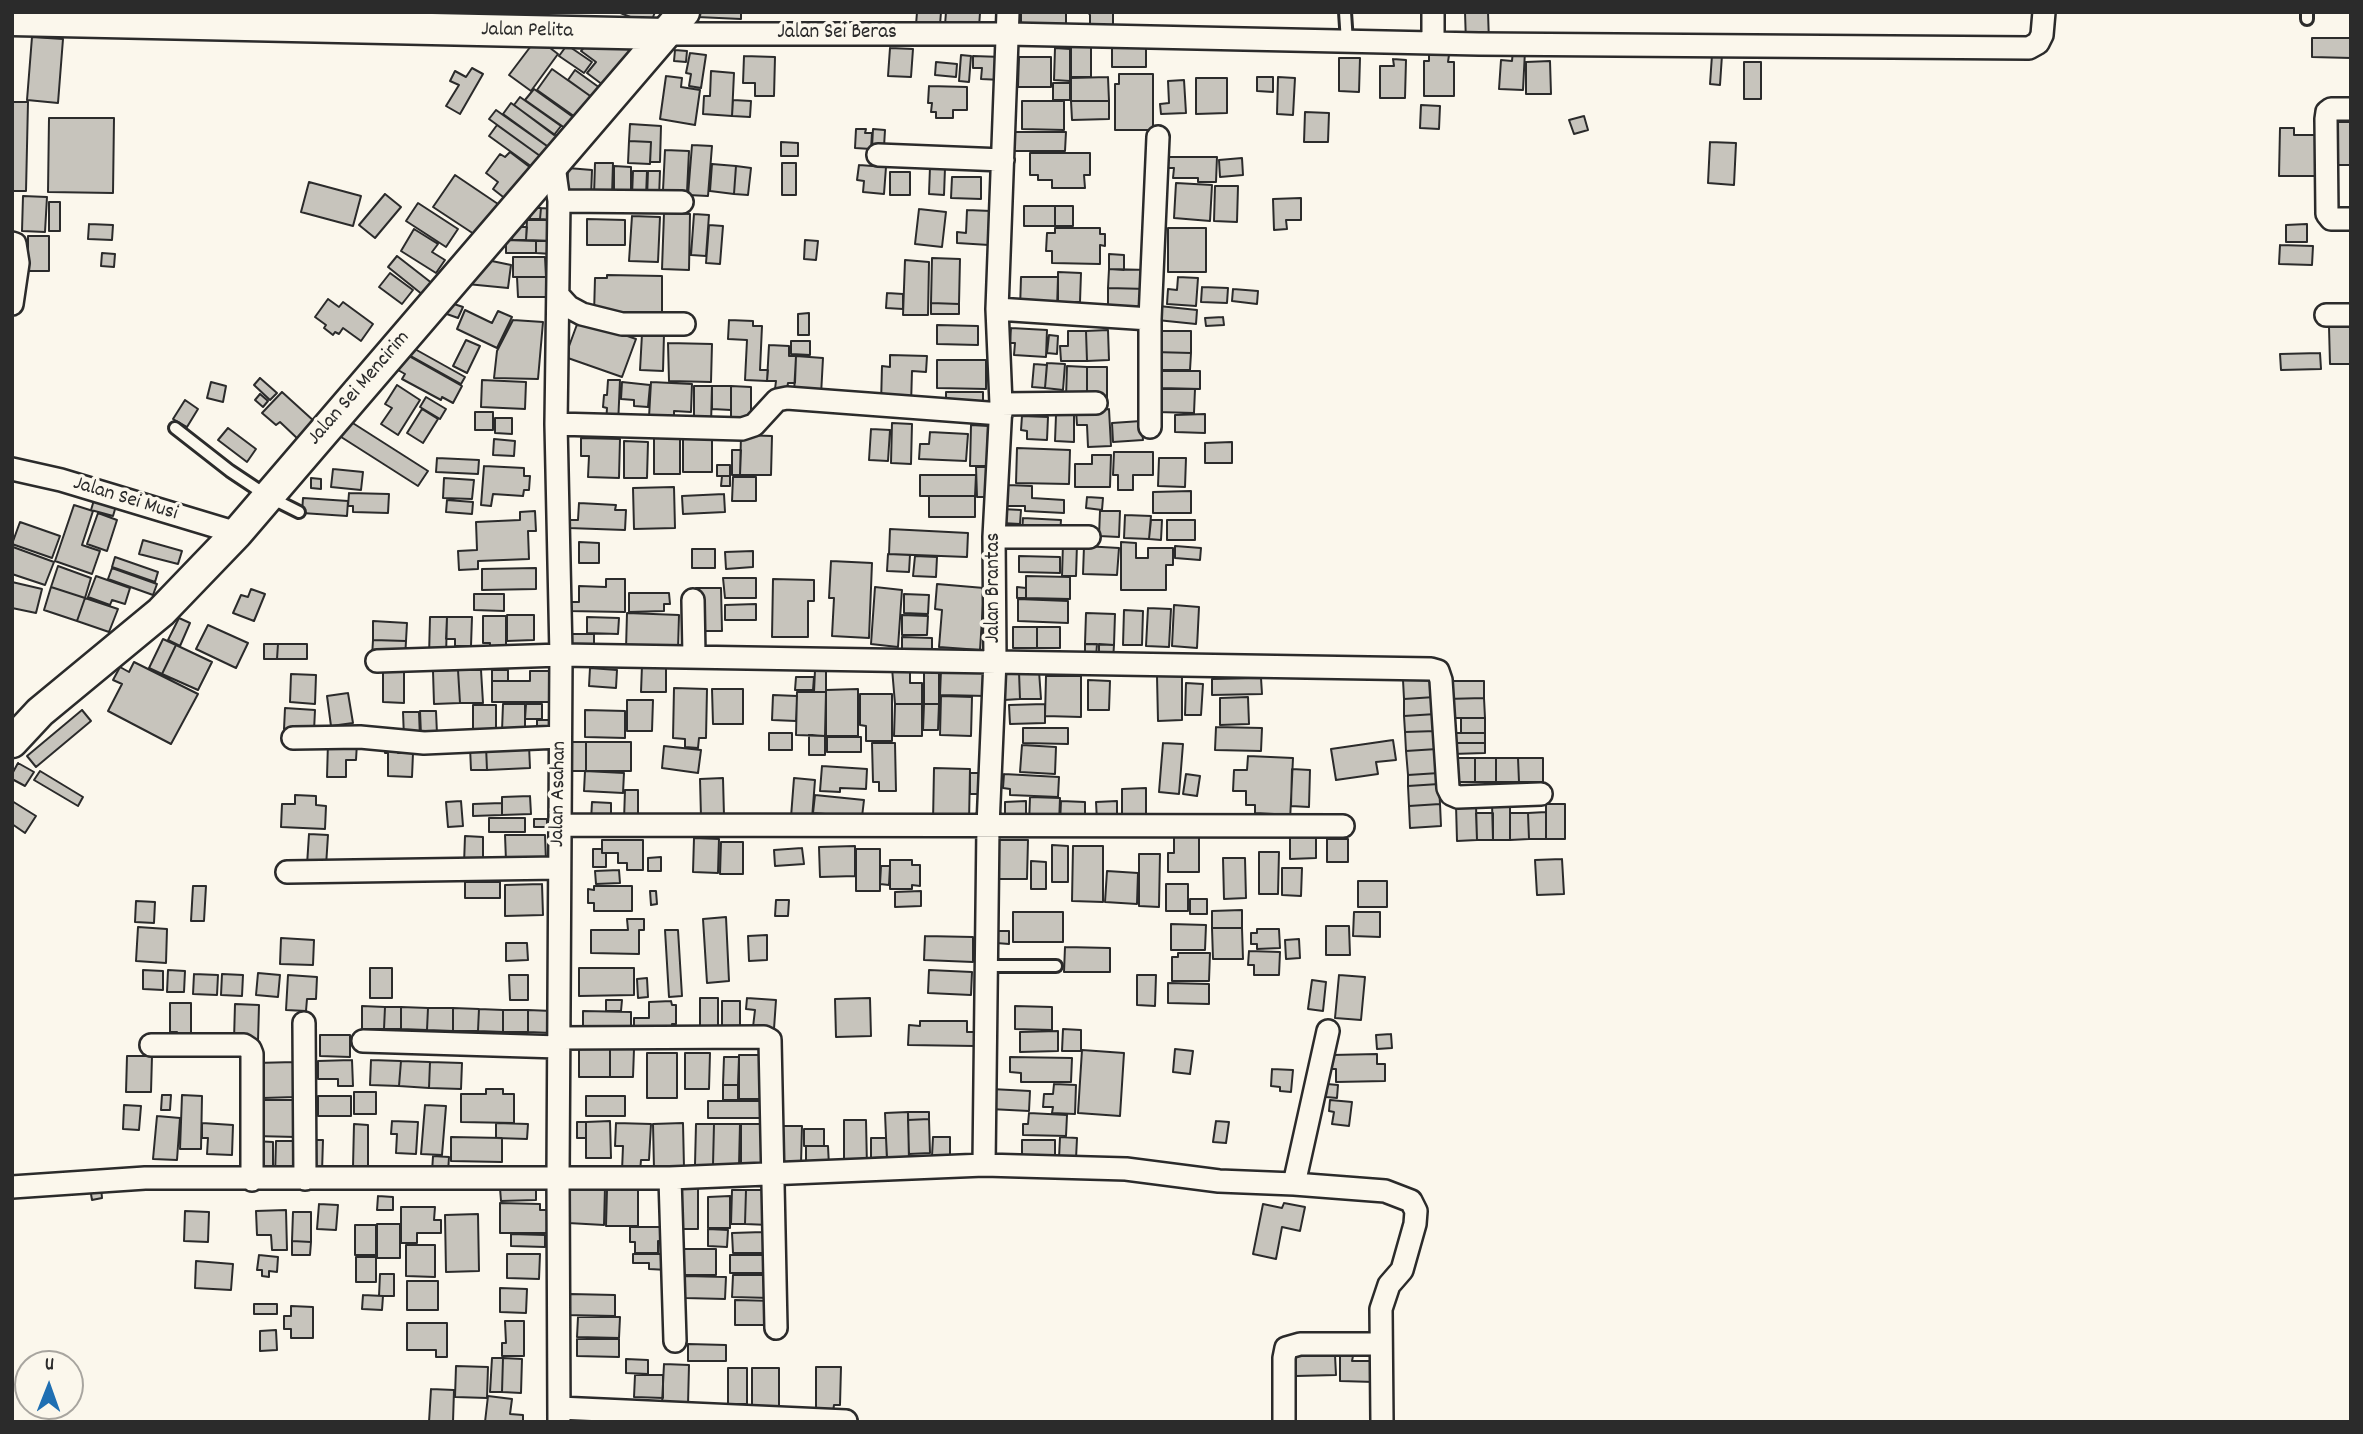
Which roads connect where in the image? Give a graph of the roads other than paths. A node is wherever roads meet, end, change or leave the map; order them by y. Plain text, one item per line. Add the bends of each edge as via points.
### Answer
1 (684, 12) edge
2 (1009, 12) edge
3 (1345, 12) edge
4 (1433, 12) edge
5 (2044, 12) edge
6 (216, 19) edge
7 (12, 20) edge
8 (665, 34) junction
9 (1009, 34) junction
10 (1347, 42) junction
11 (1433, 42) junction
12 (2351, 109) edge
13 (1158, 137) dead end
14 (878, 155) dead end
15 (1003, 160) junction
16 (554, 166) junction
17 (559, 201) junction
18 (682, 202) dead end
19 (2351, 219) edge
20 (12, 243) edge
21 (558, 295) junction
22 (12, 304) edge
23 (997, 309) junction
24 (2326, 315) dead end
25 (2351, 315) edge
26 (1150, 319) junction
27 (684, 324) dead end
28 (1096, 403) dead end
29 (1001, 409) junction
30 (556, 424) junction
31 (1150, 427) dead end
32 (175, 428) dead end
33 (12, 469) edge
34 (274, 490) junction
35 (299, 512) dead end
36 (237, 533) junction
37 (995, 537) junction
38 (1089, 537) dead end
39 (693, 600) dead end
40 (561, 655) junction
41 (694, 656) junction
42 (995, 660) junction
43 (377, 662) dead end
44 (560, 737) junction
45 (293, 738) dead end
46 (12, 742) edge
47 (1541, 794) dead end
48 (559, 825) junction
49 (988, 826) junction
50 (1343, 826) dead end
51 (559, 868) junction
52 (287, 872) dead end
53 (987, 966) junction
54 (1056, 966) dead end
55 (304, 1023) dead end
56 (1328, 1031) dead end
57 (363, 1041) dead end
58 (559, 1042) junction
59 (151, 1045) dead end
60 (984, 1165) junction
61 (771, 1174) junction
62 (558, 1177) junction
63 (670, 1178) junction
64 (305, 1179) junction
65 (252, 1180) junction
66 (1294, 1184) junction
67 (12, 1187) edge
68 (776, 1328) dead end
69 (675, 1341) dead end
70 (1380, 1344) junction
71 (559, 1415) edge
72 (671, 1417) edge
73 (846, 1421) edge
74 (1284, 1422) edge
75 (1381, 1422) edge

1 - 8 street, Jalan Sei Mencirim
2 - 9 street, Jalan Brantas
3 - 10 lane
4 - 11 street
5 - 11 street, Jalan Sei Beras via 2042,35 2029,48
6 - 7 street, Jalan Pelita
6 - 8 street, Jalan Pelita
8 - 9 street, Jalan Sei Beras
8 - 16 street, Jalan Sei Mencirim
9 - 10 street, Jalan Sei Beras
9 - 15 street, Jalan Brantas
10 - 11 street, Jalan Sei Beras
12 - 19 street via 2330,109 2326,119 2327,214 2330,219
13 - 26 street
14 - 15 street
15 - 23 street, Jalan Brantas
16 - 17 street, Jalan Asahan
16 - 34 street, Jalan Sei Mencirim
17 - 18 street
17 - 21 street, Jalan Asahan
20 - 22 street via 18,263
21 - 27 street via 582,314 622,324
21 - 30 street, Jalan Asahan
23 - 26 street
23 - 29 street, Jalan Brantas
24 - 25 street
26 - 31 street
28 - 29 street
29 - 30 street via 787,398 777,400 754,425 742,429
29 - 37 street, Jalan Brantas
30 - 40 street, Jalan Asahan
32 - 34 lane via 230,471
33 - 36 street, Jalan Sei Musi
34 - 35 lane
34 - 36 street, Jalan Sei Mencirim
36 - 46 street, Jalan Sei Mencirim via 161,611 40,712
37 - 38 street
37 - 42 street, Jalan Brantas
39 - 41 street
40 - 41 street
40 - 43 street
40 - 44 street, Jalan Asahan
41 - 42 street
42 - 47 street via 1431,669 1438,671 1441,680 1451,794
42 - 49 street, Jalan Brantas
44 - 45 street via 424,743 360,737
44 - 48 street, Jalan Asahan
48 - 49 street
48 - 51 street, Jalan Asahan
49 - 50 street
49 - 53 street, Jalan Brantas
51 - 52 street
51 - 58 street, Jalan Asahan
53 - 54 lane
53 - 60 street, Jalan Brantas
55 - 64 street
56 - 66 street
57 - 58 street
58 - 61 street via 767,1038 771,1044
58 - 62 street, Jalan Asahan
59 - 65 street via 244,1045 250,1049
60 - 61 street
60 - 66 street via 1126,1169 1219,1181
61 - 63 street
61 - 68 street
62 - 63 street
62 - 64 street
62 - 71 street, Jalan Asahan
63 - 69 street
64 - 65 street
65 - 67 street via 145,1178
66 - 70 street via 1385,1191 1411,1201 1415,1224 1402,1269 1384,1296
70 - 74 street via 1286,1348
70 - 75 street
71 - 72 street
72 - 73 street

